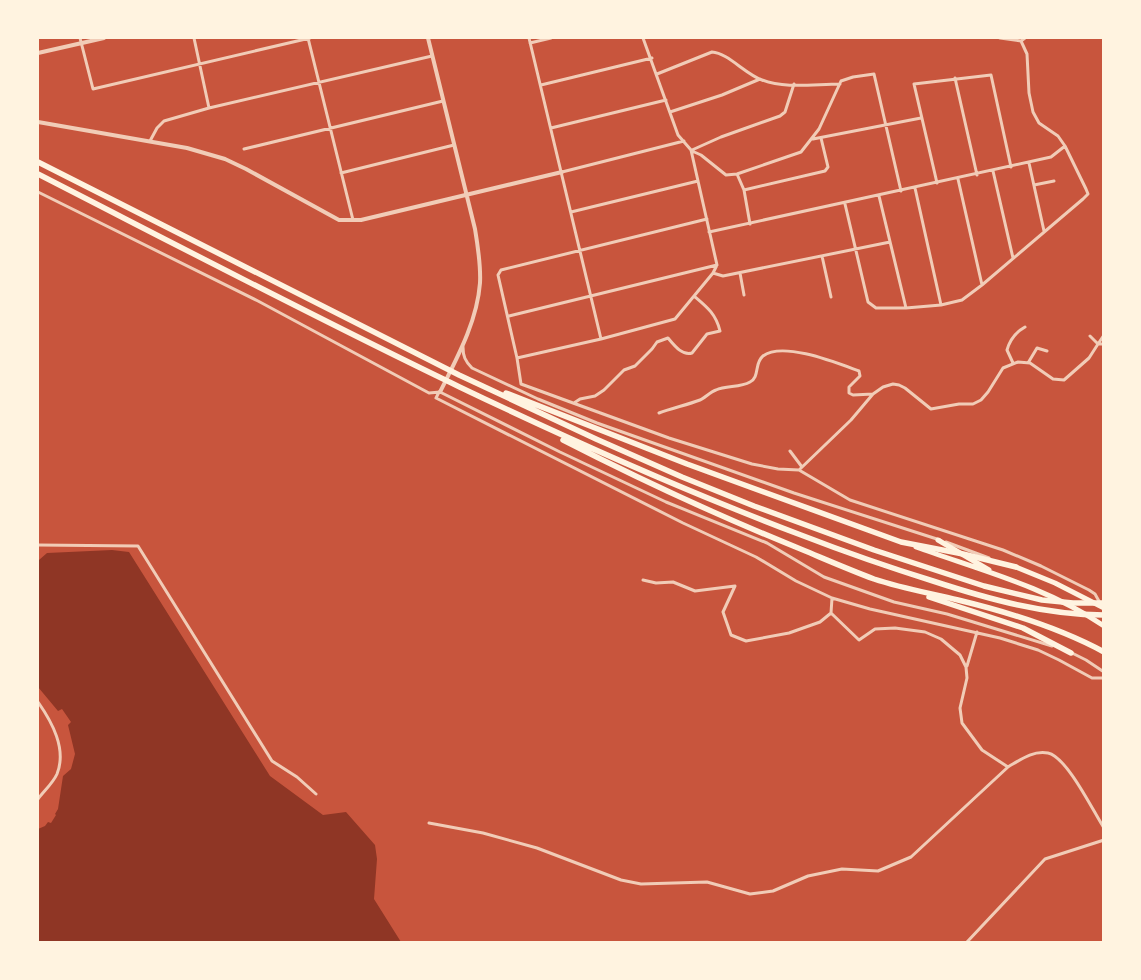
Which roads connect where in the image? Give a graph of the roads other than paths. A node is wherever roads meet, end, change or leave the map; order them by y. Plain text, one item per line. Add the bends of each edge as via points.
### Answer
1 (80, 38) edge
2 (104, 38) edge
3 (194, 38) edge
4 (309, 38) edge
5 (428, 38) edge
6 (529, 38) edge
7 (551, 38) edge
8 (643, 38) edge
9 (1000, 38) edge
10 (1025, 38) edge
11 (1021, 40) junction
12 (81, 43) junction
13 (530, 43) junction
14 (38, 53) edge
15 (432, 56) junction
16 (652, 58) junction
17 (200, 62) junction
18 (657, 74) junction
19 (955, 78) junction
20 (760, 79) junction
21 (320, 83) junction
22 (794, 84) junction
23 (840, 84) junction
24 (541, 85) junction
25 (666, 100) junction
26 (443, 101) junction
27 (209, 108) junction
28 (670, 112) junction
29 (920, 118) junction
30 (38, 122) edge
31 (885, 124) junction
32 (331, 128) junction
33 (551, 128) junction
34 (821, 138) junction
35 (812, 139) junction
36 (150, 141) junction
37 (684, 141) junction
38 (454, 145) junction
39 (1065, 146) junction
40 (244, 149) dead end
41 (691, 150) junction
42 (38, 162) edge
43 (1029, 162) junction
44 (1011, 166) junction
45 (994, 171) junction
46 (341, 172) junction
47 (562, 172) junction
48 (38, 174) edge
49 (737, 174) junction
50 (977, 175) junction
51 (958, 179) junction
52 (698, 181) junction
53 (1054, 181) dead end
54 (937, 183) junction
55 (1034, 186) junction
56 (915, 188) junction
57 (744, 190) junction
58 (901, 191) junction
59 (38, 192) edge
60 (466, 194) junction
61 (879, 196) junction
62 (845, 204) junction
63 (570, 212) junction
64 (707, 219) junction
65 (353, 220) junction
66 (750, 224) junction
67 (1044, 231) junction
68 (709, 232) junction
69 (890, 242) junction
70 (855, 249) junction
71 (579, 250) junction
72 (822, 256) junction
73 (1013, 258) junction
74 (717, 265) junction
75 (713, 273) junction
76 (740, 273) junction
77 (982, 284) junction
78 (744, 294) dead end
79 (590, 295) junction
80 (694, 296) junction
81 (831, 297) dead end
82 (941, 305) junction
83 (906, 308) junction
84 (509, 316) junction
85 (1025, 327) dead end
86 (1090, 336) dead end
87 (1104, 336) edge
88 (601, 339) junction
89 (1098, 344) junction
90 (1104, 344) edge
91 (463, 346) junction
92 (1047, 350) dead end
93 (518, 358) junction
94 (1013, 363) junction
95 (1028, 363) junction
96 (460, 375) junction
97 (440, 392) junction
98 (873, 394) junction
99 (574, 403) junction
100 (510, 412) junction
101 (659, 413) dead end
102 (790, 451) dead end
103 (800, 468) junction
104 (938, 540) junction
105 (901, 542) junction
106 (38, 546) edge
107 (963, 554) junction
108 (1016, 567) junction
109 (643, 580) dead end
110 (1010, 580) junction
111 (908, 590) junction
112 (832, 598) junction
113 (1102, 605) edge
114 (831, 613) junction
115 (1104, 615) edge
116 (1104, 626) edge
117 (976, 632) junction
118 (1103, 652) edge
119 (1071, 653) junction
120 (966, 667) junction
121 (1104, 672) edge
122 (1104, 678) edge
123 (38, 702) edge
124 (1008, 767) junction
125 (316, 794) dead end
126 (38, 799) edge
127 (429, 823) dead end
128 (1104, 828) edge
129 (1104, 840) edge
130 (967, 942) edge

1 - 12 street
2 - 12 street
3 - 17 street
4 - 17 street
4 - 21 street
5 - 15 street
6 - 13 street
7 - 13 street
8 - 16 street
9 - 11 street
10 - 11 street
11 - 39 street via 1027,54 1033,112 1039,123 1058,136
12 - 14 street
12 - 17 street via 93,89
13 - 24 street
15 - 21 street
15 - 26 street
16 - 18 street
16 - 24 street
17 - 27 street
18 - 20 street via 718,52
18 - 25 street
19 - 29 street via 914,84
19 - 44 street via 991,75
19 - 50 street
20 - 22 street
20 - 28 street
21 - 27 street
21 - 32 street
22 - 23 street
22 - 41 street via 785,112 780,116
23 - 31 street via 853,77 874,74
23 - 35 street
24 - 33 street
25 - 28 street
25 - 33 street
26 - 32 street
26 - 38 street
27 - 36 street via 164,120
28 - 37 street via 678,135
29 - 31 street
29 - 54 street
30 - 36 street
31 - 34 street
31 - 58 street
32 - 40 street
32 - 46 street
33 - 47 street
34 - 35 street
34 - 57 street via 828,167 826,171
35 - 49 street via 801,152
36 - 65 street via 225,159 339,220
37 - 41 street
37 - 47 street
38 - 46 street
38 - 60 street
39 - 43 street via 1051,157
39 - 67 street via 1088,194
41 - 49 street via 726,175
41 - 52 street
42 - 96 highway
43 - 44 street
43 - 55 street
44 - 45 street
45 - 50 street
45 - 73 street
46 - 65 street
47 - 60 street
47 - 63 street
48 - 100 highway
49 - 57 street
50 - 51 street
51 - 54 street
51 - 77 street
52 - 63 street
52 - 64 street
53 - 55 street
54 - 56 street
55 - 67 street
56 - 58 street
56 - 82 street
57 - 66 street
58 - 61 street
59 - 97 street via 258,301 429,393
60 - 65 street
60 - 91 street via 480,256 480,284
61 - 62 street
61 - 69 street
62 - 66 street
62 - 70 street
63 - 71 street
64 - 68 street
64 - 71 street
66 - 68 street
67 - 73 street
68 - 74 street
69 - 70 street
69 - 83 street
70 - 72 street
70 - 83 street via 868,302 876,308
71 - 79 street
71 - 84 street via 500,270 498,275
72 - 76 street
72 - 81 street
73 - 77 street
74 - 75 street
74 - 79 street
75 - 76 street via 723,276
75 - 80 street
76 - 78 street
77 - 82 street via 962,300
79 - 84 street
79 - 88 street
80 - 88 street via 675,319
80 - 99 street via 711,311 720,331 707,334 688,354 668,338 656,342 636,366 624,370 604,390
82 - 83 street
84 - 93 street
85 - 94 street via 1008,344
86 - 89 street
87 - 89 street
88 - 93 street
89 - 90 street
89 - 95 street via 1064,380 1053,379
91 - 97 street
91 - 104 street via 463,356 472,368 597,423
92 - 95 street via 1037,348
93 - 99 street via 521,384
94 - 95 street
94 - 98 street via 1003,368 981,400 973,404 931,410 905,388 893,384
96 - 105 highway via 679,461
96 - 113 highway via 596,439 727,495 865,546 984,586 1042,600
97 - 112 street via 436,398
97 - 119 street via 666,502 766,544 824,577 894,602 947,614
98 - 101 street via 853,396 849,393 849,386 860,376 859,371 789,350 764,355 758,361 756,376 746,384 716,390 700,400
98 - 103 street
99 - 103 street via 752,464 778,469
100 - 111 highway via 689,501 871,578
100 - 115 highway via 747,515 870,561 981,596 1055,612
102 - 103 street
103 - 113 street via 817,482 850,500 1004,550 1041,566 1095,594
104 - 107 highway
104 - 108 street
105 - 107 highway
105 - 110 highway
106 - 125 street via 138,546 272,760
107 - 108 highway
107 - 110 highway
108 - 113 highway
109 - 114 street via 672,582 695,591 734,586 723,612 731,635 746,641 789,633 820,622
110 - 116 highway via 1061,601
111 - 118 highway via 1006,613 1063,633
111 - 119 highway via 1023,628
112 - 114 street
112 - 117 street
114 - 120 street via 859,640 876,629 925,632 941,639 960,655
117 - 120 street
117 - 122 street via 1038,650 1092,678
119 - 121 street
120 - 124 street via 967,678 960,708 962,723 982,750
123 - 126 street via 61,750 56,775
124 - 127 street via 911,857 878,871 842,869 808,876 773,891 750,894 707,882 641,884 621,880 537,848
124 - 128 street via 1028,755 1048,753 1065,764
129 - 130 street via 1045,859

